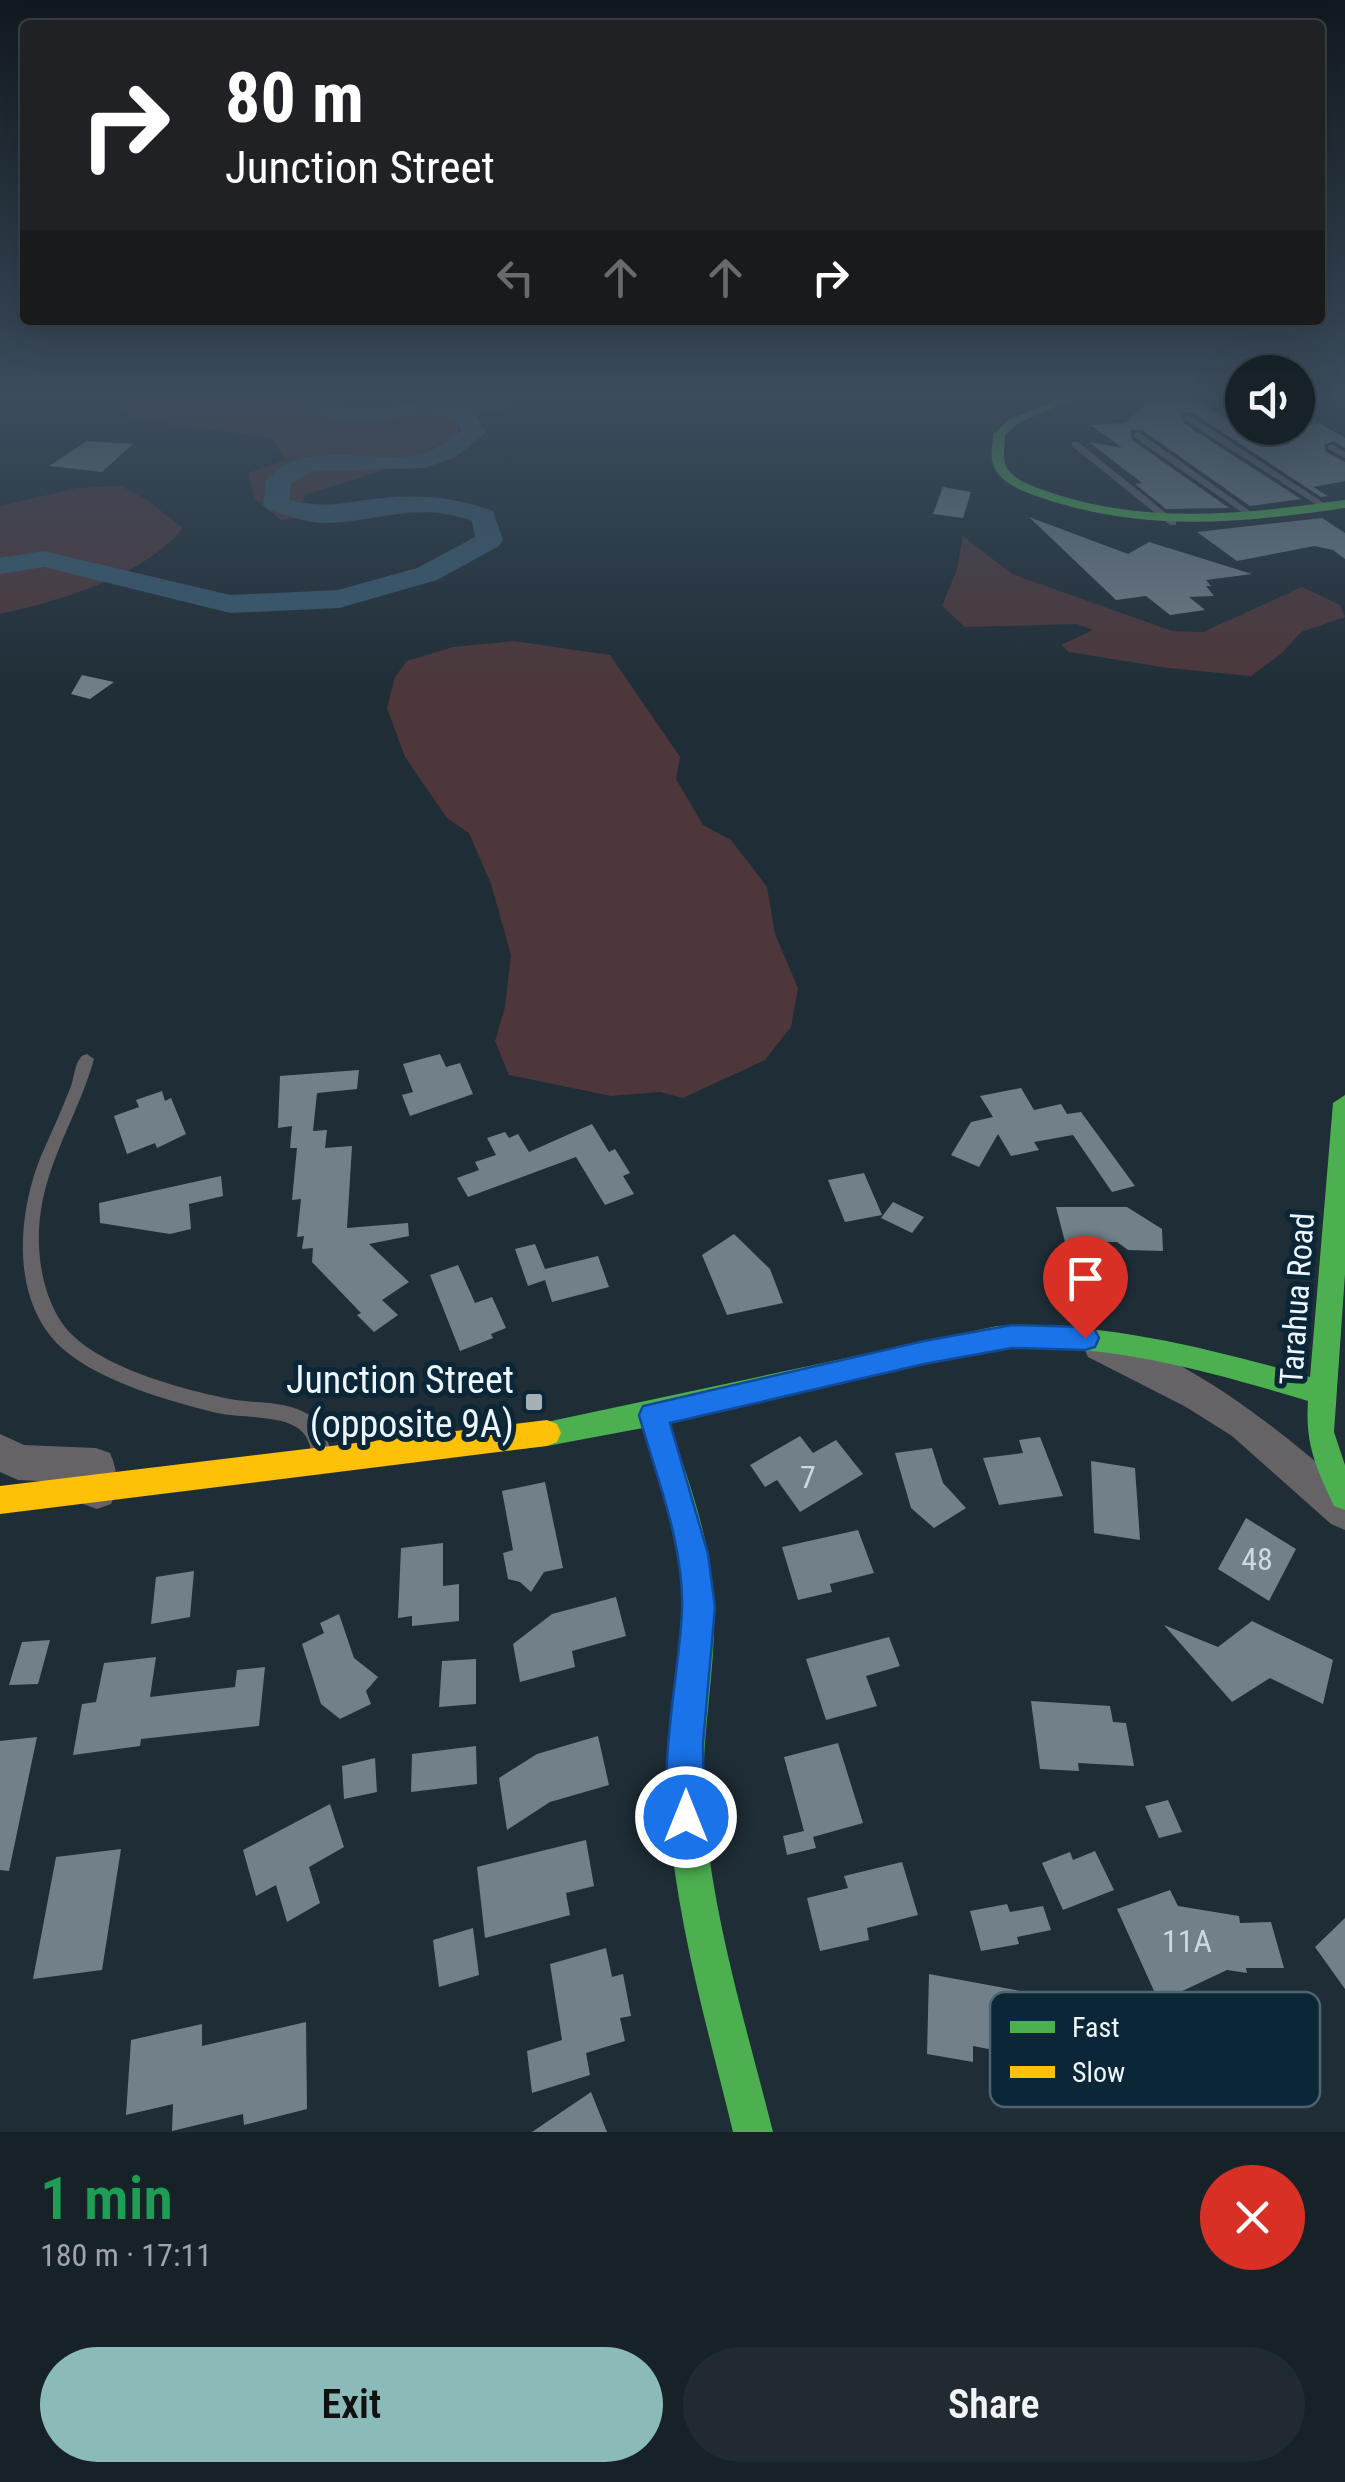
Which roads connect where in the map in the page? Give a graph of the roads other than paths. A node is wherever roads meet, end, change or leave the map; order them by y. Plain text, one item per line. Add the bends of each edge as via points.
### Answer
1 (1063, 498) edge
2 (1143, 498) edge
3 (1228, 498) edge
4 (1335, 506) edge
5 (1253, 516) junction
6 (1173, 523) junction
7 (88, 1059) dead end
8 (1345, 1102) edge
9 (1085, 1338) junction
10 (1323, 1393) junction
11 (654, 1415) junction
12 (0, 1450) edge
13 (325, 1465) junction
14 (97, 1491) junction
15 (1345, 1496) edge
16 (0, 1500) edge
17 (1345, 1512) edge
18 (753, 2132) edge

1 - 6 street
2 - 6 lane
3 - 5 lane
4 - 5 street
5 - 6 street
7 - 13 lane via 32,1216 37,1286 47,1313 71,1346 118,1370 200,1400 294,1416 316,1435
8 - 10 street, Tarahua Road
9 - 10 street via 1208,1358
9 - 11 street via 994,1340
9 - 17 street via 1245,1424
10 - 15 street, Tarahua Road via 1320,1432
11 - 13 street
11 - 18 street via 692,1554 698,1607 686,1817
12 - 14 street via 18,1462 96,1466
13 - 14 street
14 - 16 street

